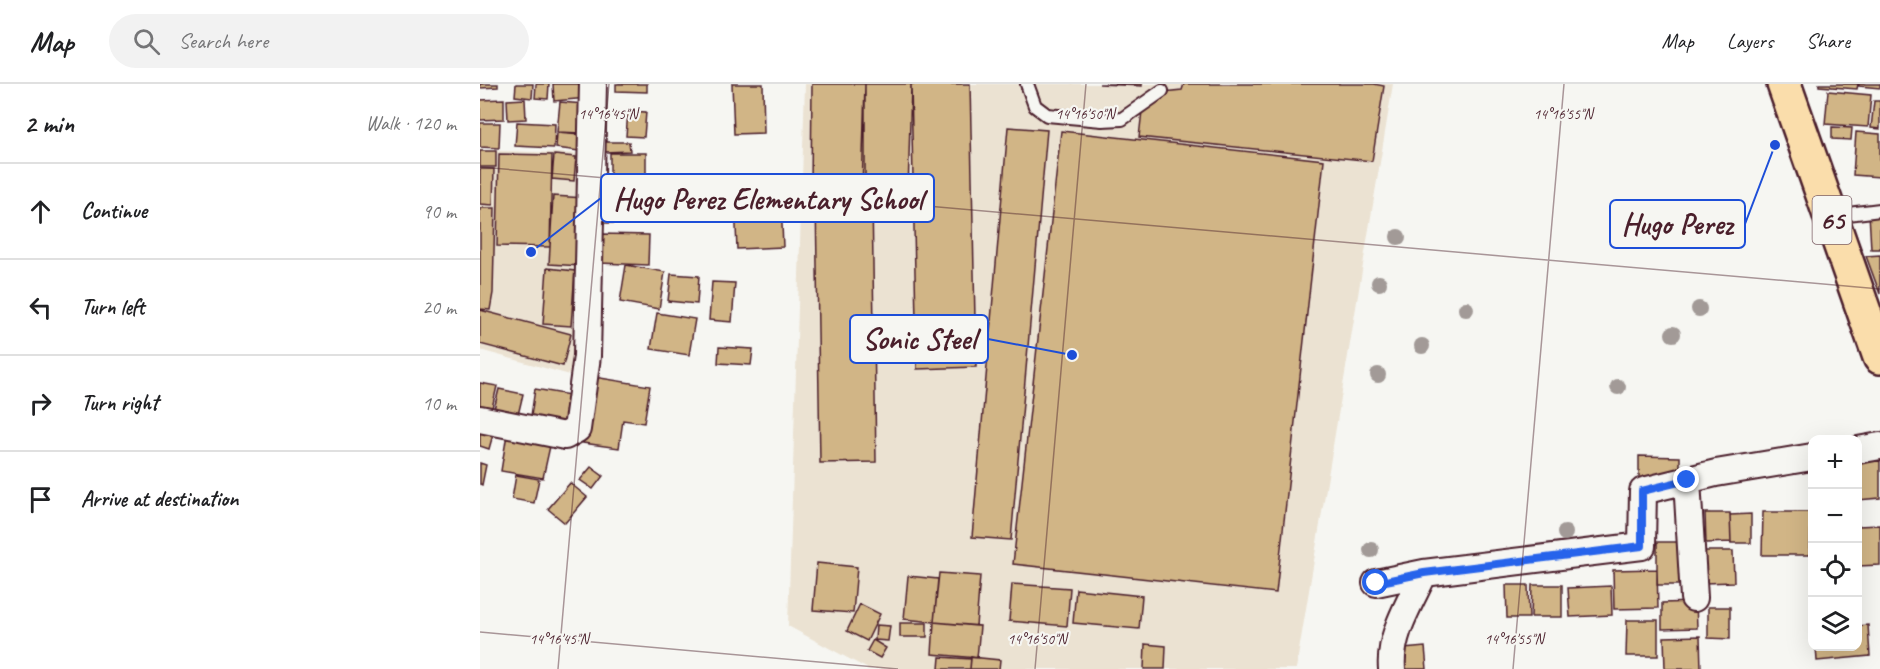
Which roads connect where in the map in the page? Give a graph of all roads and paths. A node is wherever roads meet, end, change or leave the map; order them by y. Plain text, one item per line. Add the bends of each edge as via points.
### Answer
1 (593, 84) edge
2 (1027, 84) edge
3 (1784, 84) edge
4 (1162, 91) dead end
5 (1880, 210) edge
6 (1831, 216) junction
7 (1877, 342) edge
8 (480, 419) edge
9 (1880, 446) edge
10 (1862, 449) edge
11 (1808, 458) edge
12 (1687, 480) junction
13 (1424, 573) junction
14 (1376, 583) dead end
15 (1694, 598) dead end
16 (1392, 669) edge

1 - 8 street via 587,356 577,429 565,436
2 - 4 lane via 1035,106 1047,115 1102,120 1122,118
3 - 6 main road, 65
5 - 6 lane
6 - 7 main road, 65
9 - 10 street
11 - 12 street
12 - 13 street via 1642,491 1642,546
12 - 15 street
13 - 14 street
13 - 16 street via 1402,620 1391,654

